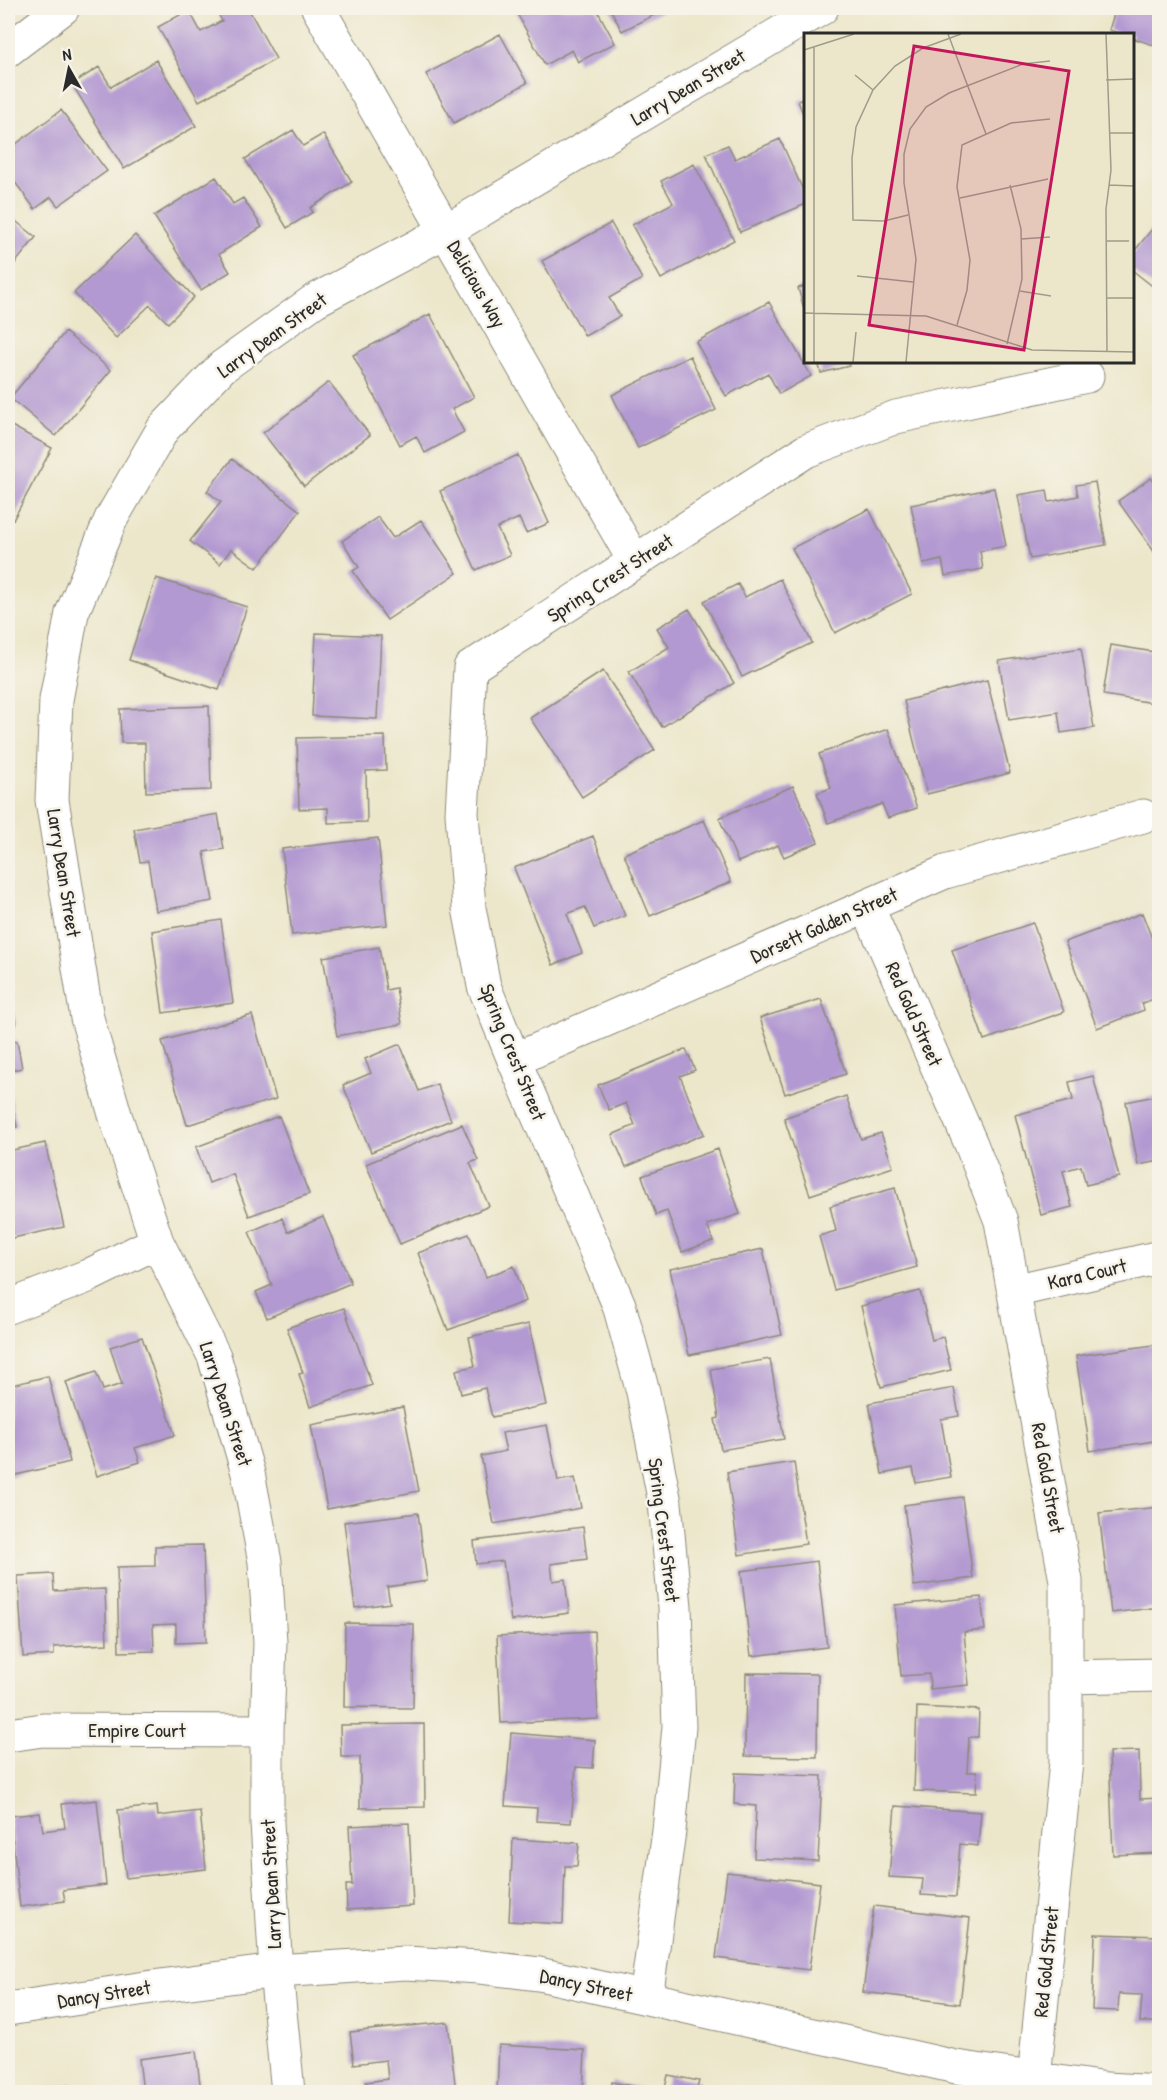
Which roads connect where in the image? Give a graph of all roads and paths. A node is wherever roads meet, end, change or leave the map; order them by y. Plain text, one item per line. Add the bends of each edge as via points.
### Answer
1 (63, 8) edge
2 (318, 8) edge
3 (822, 8) edge
4 (8, 50) edge
5 (446, 231) junction
6 (1087, 376) dead end
7 (635, 562) junction
8 (1143, 816) dead end
9 (867, 906) junction
10 (514, 1060) junction
11 (158, 1242) junction
12 (1160, 1257) edge
13 (1014, 1291) junction
14 (8, 1307) edge
15 (1160, 1675) edge
16 (1066, 1677) junction
17 (267, 1731) junction
18 (8, 1735) edge
19 (276, 1971) junction
20 (646, 1998) junction
21 (8, 2009) edge
22 (1034, 2079) junction
23 (288, 2092) edge
24 (1160, 2092) edge

1 - 4 street
2 - 5 street, Delicious Way
3 - 5 street, Larry Dean Street
5 - 7 street, Delicious Way
5 - 11 street, Larry Dean Street via 314,301 222,367 163,429 111,519 72,613 56,700 52,800 87,1018
6 - 7 street, Spring Crest Street via 896,417 806,451
7 - 10 street, Spring Crest Street via 470,668 462,813 469,908 484,986
8 - 9 street, Dorsett Golden Street via 945,872
9 - 10 street, Dorsett Golden Street
9 - 13 street, Red Gold Street via 1001,1221
10 - 20 street, Spring Crest Street via 619,1305 643,1392 665,1503 675,1606 679,1727
11 - 14 street via 88,1276
11 - 17 street, Larry Dean Street via 214,1356 248,1473 265,1562 270,1641
12 - 13 street, Kara Court
13 - 16 street, Red Gold Street via 1066,1581
15 - 16 street
16 - 22 street, Red Gold Street via 1066,1762
17 - 18 street, Empire Court via 43,1730
17 - 19 street, Larry Dean Street via 267,1823
19 - 20 street, Dancy Street via 405,1963 480,1967 538,1974
19 - 21 street, Dancy Street
19 - 23 street, Larry Dean Street
20 - 22 street, Dancy Street via 956,2067
22 - 24 street, Dancy Street

